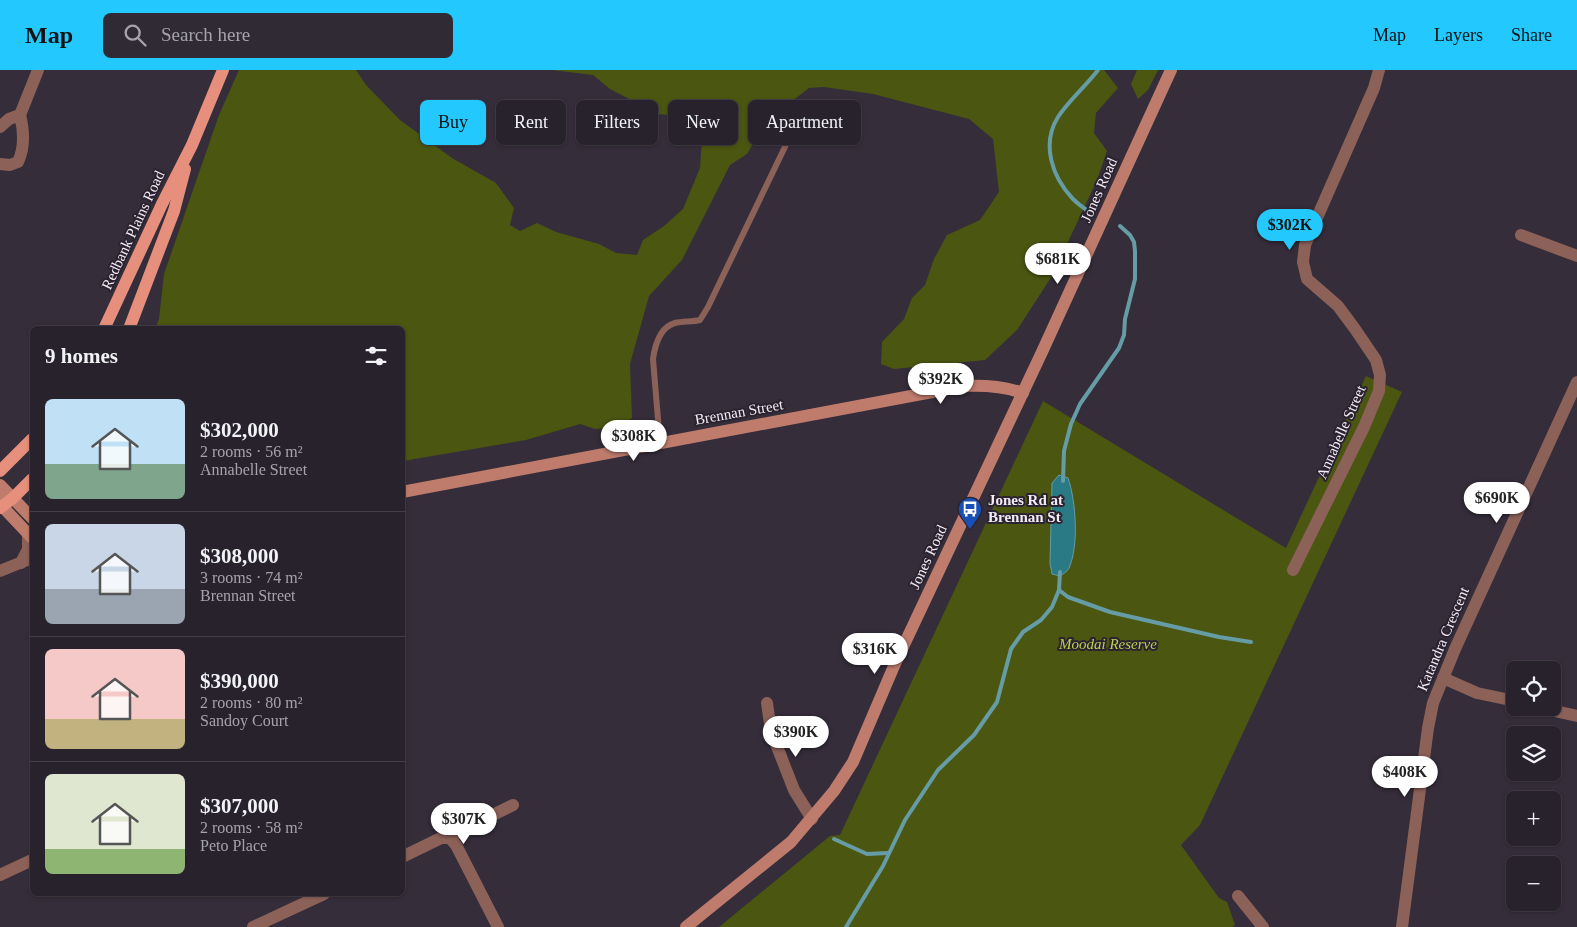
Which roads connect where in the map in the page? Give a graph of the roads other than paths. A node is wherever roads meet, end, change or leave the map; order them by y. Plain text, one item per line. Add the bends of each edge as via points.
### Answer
1 (38, 70) edge
2 (223, 70) edge
3 (1171, 70) edge
4 (1379, 70) edge
5 (20, 115) junction
6 (0, 127) edge
7 (192, 145) junction
8 (786, 145) edge
9 (0, 164) edge
10 (1521, 235) dead end
11 (1577, 256) edge
12 (105, 326) edge
13 (130, 326) edge
14 (1577, 382) edge
15 (1023, 393) junction
16 (30, 441) edge
17 (660, 443) junction
18 (0, 472) edge
19 (30, 481) edge
20 (0, 485) edge
21 (405, 491) edge
22 (4, 503) edge
23 (30, 517) edge
24 (30, 536) edge
25 (27, 560) edge
26 (1292, 570) dead end
27 (0, 571) edge
28 (1443, 678) junction
29 (1506, 700) edge
30 (767, 703) dead end
31 (1561, 712) edge
32 (1577, 716) edge
33 (513, 805) dead end
34 (812, 819) junction
35 (450, 838) junction
36 (405, 856) edge
37 (30, 861) edge
38 (0, 875) edge
39 (320, 896) edge
40 (1238, 896) dead end
41 (253, 927) edge
42 (498, 927) edge
43 (686, 927) edge
44 (1263, 927) edge
45 (1402, 927) edge

1 - 5 street
2 - 7 main road, Redbank Plains Road
3 - 15 street, Jones Road
4 - 26 street, Annabelle Street via 1305,245 1303,262 1307,279 1338,306 1376,360 1380,375 1379,391
5 - 6 street
5 - 9 street via 22,153 18,162
7 - 12 main road, Redbank Plains Road
7 - 13 main road, Redbank Plains Road via 174,211
8 - 17 lane via 700,320 667,326 659,337 654,359
10 - 11 street
14 - 28 street, Katandra Crescent
15 - 17 street, Brennan Street via 1002,387 964,386
15 - 34 street, Jones Road via 894,666 853,762
16 - 18 main road
17 - 21 street, Brennan Street
19 - 22 main road
20 - 22 street
22 - 23 street
22 - 24 street
24 - 25 street
25 - 27 street
28 - 29 street via 1477,693
28 - 45 street, Katandra Crescent via 1428,728
30 - 34 street via 770,732 794,790
31 - 32 street
33 - 35 street
34 - 43 street, Jones Road via 791,842
35 - 36 street via 441,838
35 - 42 street
37 - 38 street
39 - 41 street
40 - 44 street

